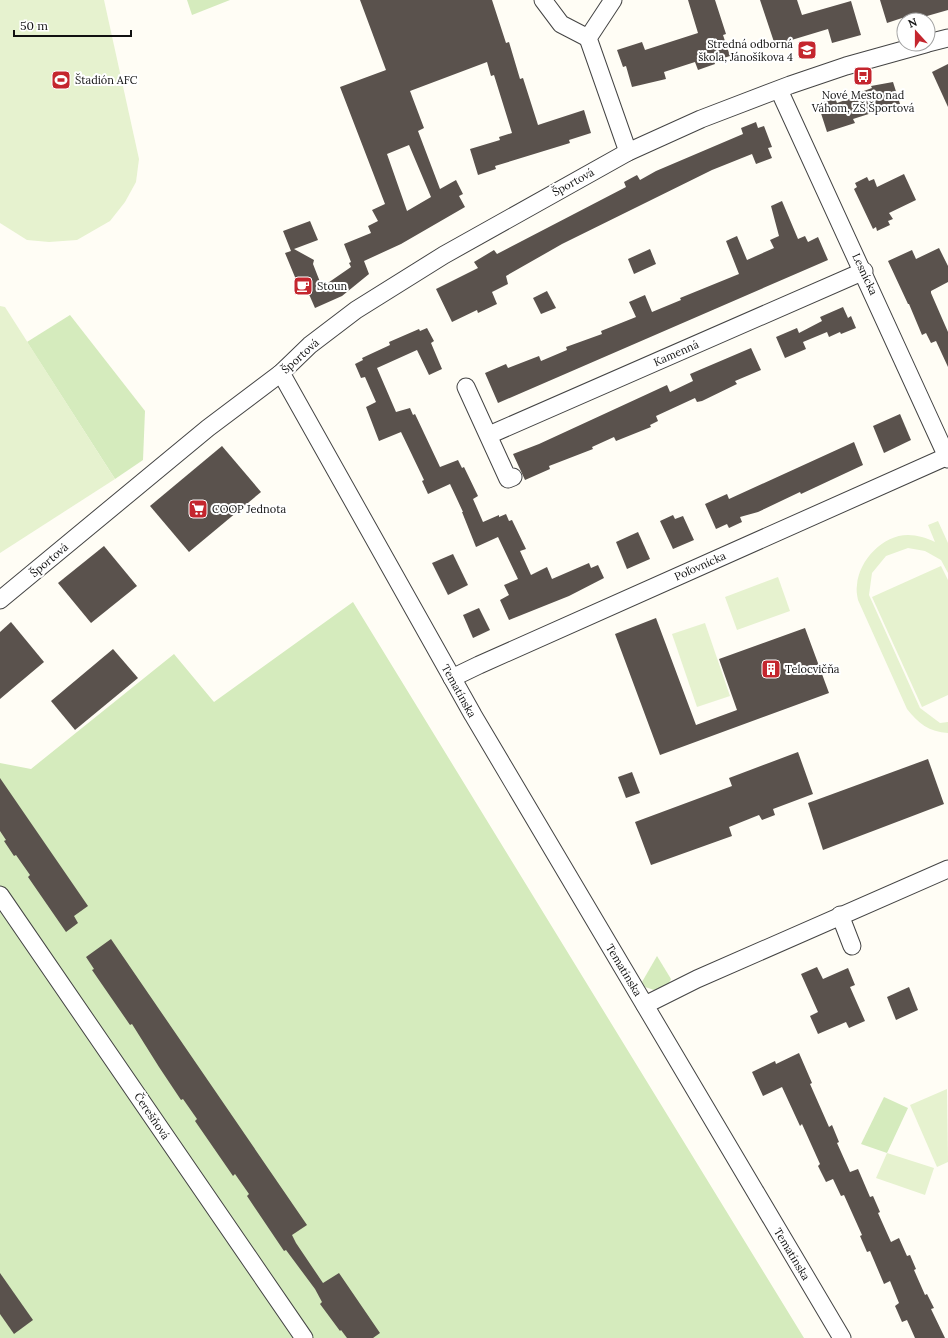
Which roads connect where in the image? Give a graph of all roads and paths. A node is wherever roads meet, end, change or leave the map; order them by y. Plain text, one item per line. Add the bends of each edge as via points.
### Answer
1 (543, 0) edge
2 (613, 0) edge
3 (588, 38) junction
4 (948, 38) edge
5 (936, 41) edge
6 (896, 52) edge
7 (779, 90) junction
8 (628, 152) junction
9 (864, 271) junction
10 (281, 373) junction
11 (466, 387) dead end
12 (489, 435) junction
13 (948, 457) edge
14 (513, 477) dead end
15 (0, 600) edge
16 (452, 678) junction
17 (948, 869) edge
18 (0, 895) edge
19 (840, 915) junction
20 (852, 946) dead end
21 (645, 1005) junction
22 (304, 1338) edge
23 (842, 1338) edge

1 - 3 street via 561,24
2 - 3 street
3 - 8 street
4 - 5 street
6 - 7 street, Športová via 846,66
7 - 8 street, Športová via 701,119
7 - 9 street, Lesnícka
8 - 10 street, Športová via 499,223 356,310 310,345
9 - 12 street, Kamenná
9 - 13 street, Lesnícka
10 - 15 street, Športová via 208,428
10 - 16 street, Tematínska
11 - 12 street
12 - 14 street via 508,479
13 - 16 street, Poľovnícka
16 - 21 street, Tematínska
17 - 19 street, Tematínska
18 - 22 street, Čerešňová
19 - 20 street
19 - 21 street, Tematínska via 683,985
21 - 23 street, Tematínska

